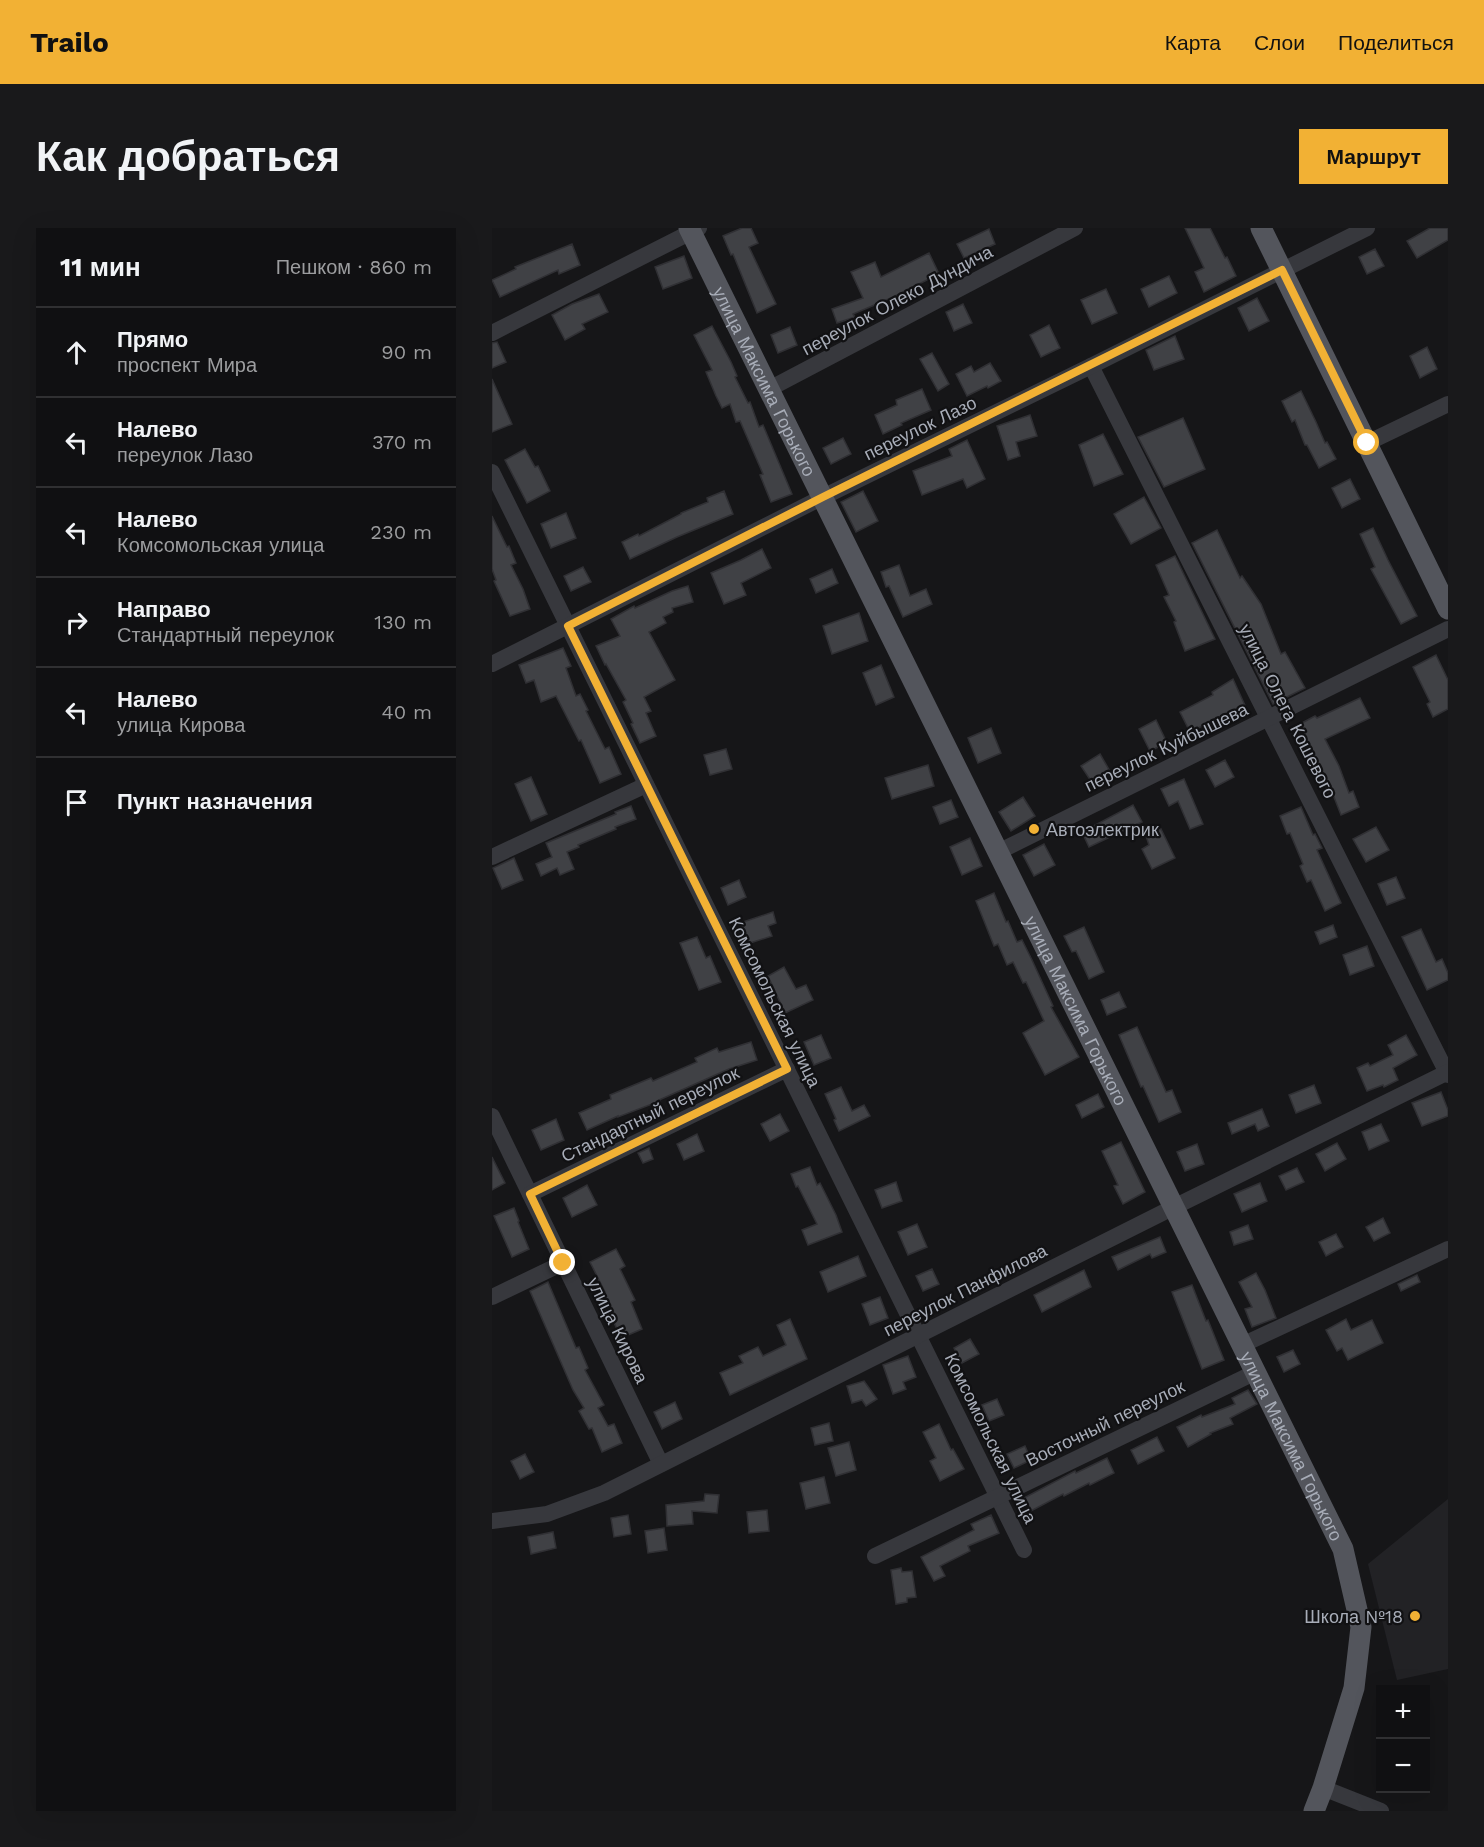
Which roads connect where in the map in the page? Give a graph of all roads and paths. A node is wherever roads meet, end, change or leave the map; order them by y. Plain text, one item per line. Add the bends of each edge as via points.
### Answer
1 (1075, 228) edge
2 (1261, 228) edge
3 (1367, 228) edge
4 (693, 229) edge
5 (1282, 270) junction
6 (492, 333) edge
7 (1091, 366) junction
8 (769, 389) junction
9 (1448, 404) edge
10 (1367, 443) junction
11 (492, 472) edge
12 (823, 497) junction
13 (1448, 609) edge
14 (568, 626) junction
15 (1448, 629) edge
16 (492, 664) edge
17 (1269, 718) junction
18 (646, 785) junction
19 (998, 852) junction
20 (492, 857) edge
21 (787, 1069) junction
22 (1448, 1073) edge
23 (492, 1116) edge
24 (530, 1194) junction
25 (1174, 1207) junction
26 (1448, 1249) edge
27 (563, 1263) junction
28 (492, 1297) edge
29 (918, 1335) junction
30 (1242, 1345) junction
31 (1256, 1372) junction
32 (661, 1464) junction
33 (998, 1497) junction
34 (492, 1521) edge
35 (1024, 1550) dead end
36 (875, 1556) dead end
37 (1323, 1788) junction
38 (1314, 1811) edge
39 (1381, 1811) edge

1 - 8 street, переулок Олеко Дундича
2 - 5 main road
3 - 5 street, переулок Лазо
4 - 6 street
4 - 8 main road, улица Максима Горького
5 - 7 street, переулок Лазо
5 - 10 main road
7 - 12 street, переулок Лазо
7 - 17 street, улица Олега Кошевого
8 - 12 main road, улица Максима Горького
9 - 10 street
10 - 13 main road
11 - 14 street, Комсомольская улица
12 - 14 street, переулок Лазо
12 - 19 main road, улица Максима Горького
14 - 16 street, переулок Лазо
14 - 18 street, Комсомольская улица
15 - 17 street, переулок Куйбышева
17 - 19 street, переулок Куйбышева
17 - 22 street, улица Олега Кошевого
18 - 20 street
18 - 21 street, Комсомольская улица
19 - 25 main road, улица Максима Горького
21 - 24 street, Стандартный переулок
21 - 29 street, Комсомольская улица
22 - 25 street, переулок Панфилова
23 - 24 street, улица Кирова
24 - 27 street, улица Кирова
25 - 29 street, переулок Панфилова
25 - 30 main road, улица Максима Горького
26 - 30 street
27 - 28 street
27 - 32 street, улица Кирова
29 - 32 street, переулок Панфилова
29 - 33 street, Комсомольская улица
30 - 31 main road, улица Максима Горького
31 - 33 street, Восточный переулок
31 - 37 main road, улица Максима Горького via 1342,1549 1361,1628 1354,1688
32 - 34 street, переулок Панфилова via 604,1493 547,1514
33 - 35 street, Комсомольская улица
33 - 36 street, Восточный переулок
37 - 38 main road, улица Максима Горького
37 - 39 street

